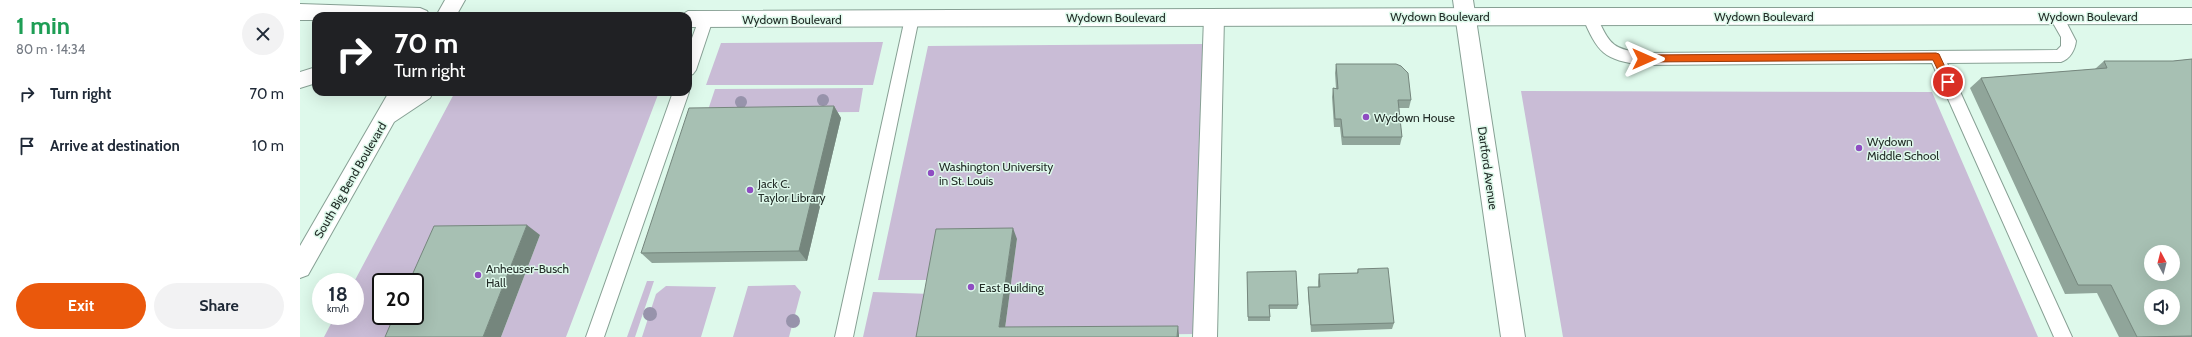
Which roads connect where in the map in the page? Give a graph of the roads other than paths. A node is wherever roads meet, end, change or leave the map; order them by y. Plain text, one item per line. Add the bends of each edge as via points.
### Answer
1 (455, 0) edge
2 (1465, 8) edge
3 (300, 12) edge
4 (312, 12) edge
5 (448, 12) edge
6 (1589, 16) junction
7 (2056, 16) junction
8 (2192, 16) edge
9 (1214, 17) junction
10 (912, 18) junction
11 (697, 19) edge
12 (692, 47) edge
13 (1936, 56) junction
14 (312, 76) edge
15 (300, 80) edge
16 (398, 96) edge
17 (417, 96) edge
18 (679, 96) edge
19 (385, 118) junction
20 (300, 268) edge
21 (595, 337) edge
22 (844, 337) edge
23 (1205, 337) edge
24 (1513, 337) edge
25 (2063, 337) edge

1 - 5 street
2 - 6 street, Wydown Boulevard
2 - 9 street, Wydown Boulevard
2 - 24 street, Dartford Avenue
3 - 4 street
6 - 7 street, Wydown Boulevard
6 - 13 lane via 1602,44 1622,56 1644,59
7 - 8 street, Wydown Boulevard
7 - 13 lane via 2070,41 2069,48 2061,56
9 - 10 street, Wydown Boulevard
9 - 23 street
10 - 11 street, Wydown Boulevard
10 - 22 lane
11 - 12 lane
13 - 25 lane
14 - 15 street
16 - 19 street, South Big Bend Boulevard
17 - 19 street
18 - 21 lane
19 - 20 street, South Big Bend Boulevard

